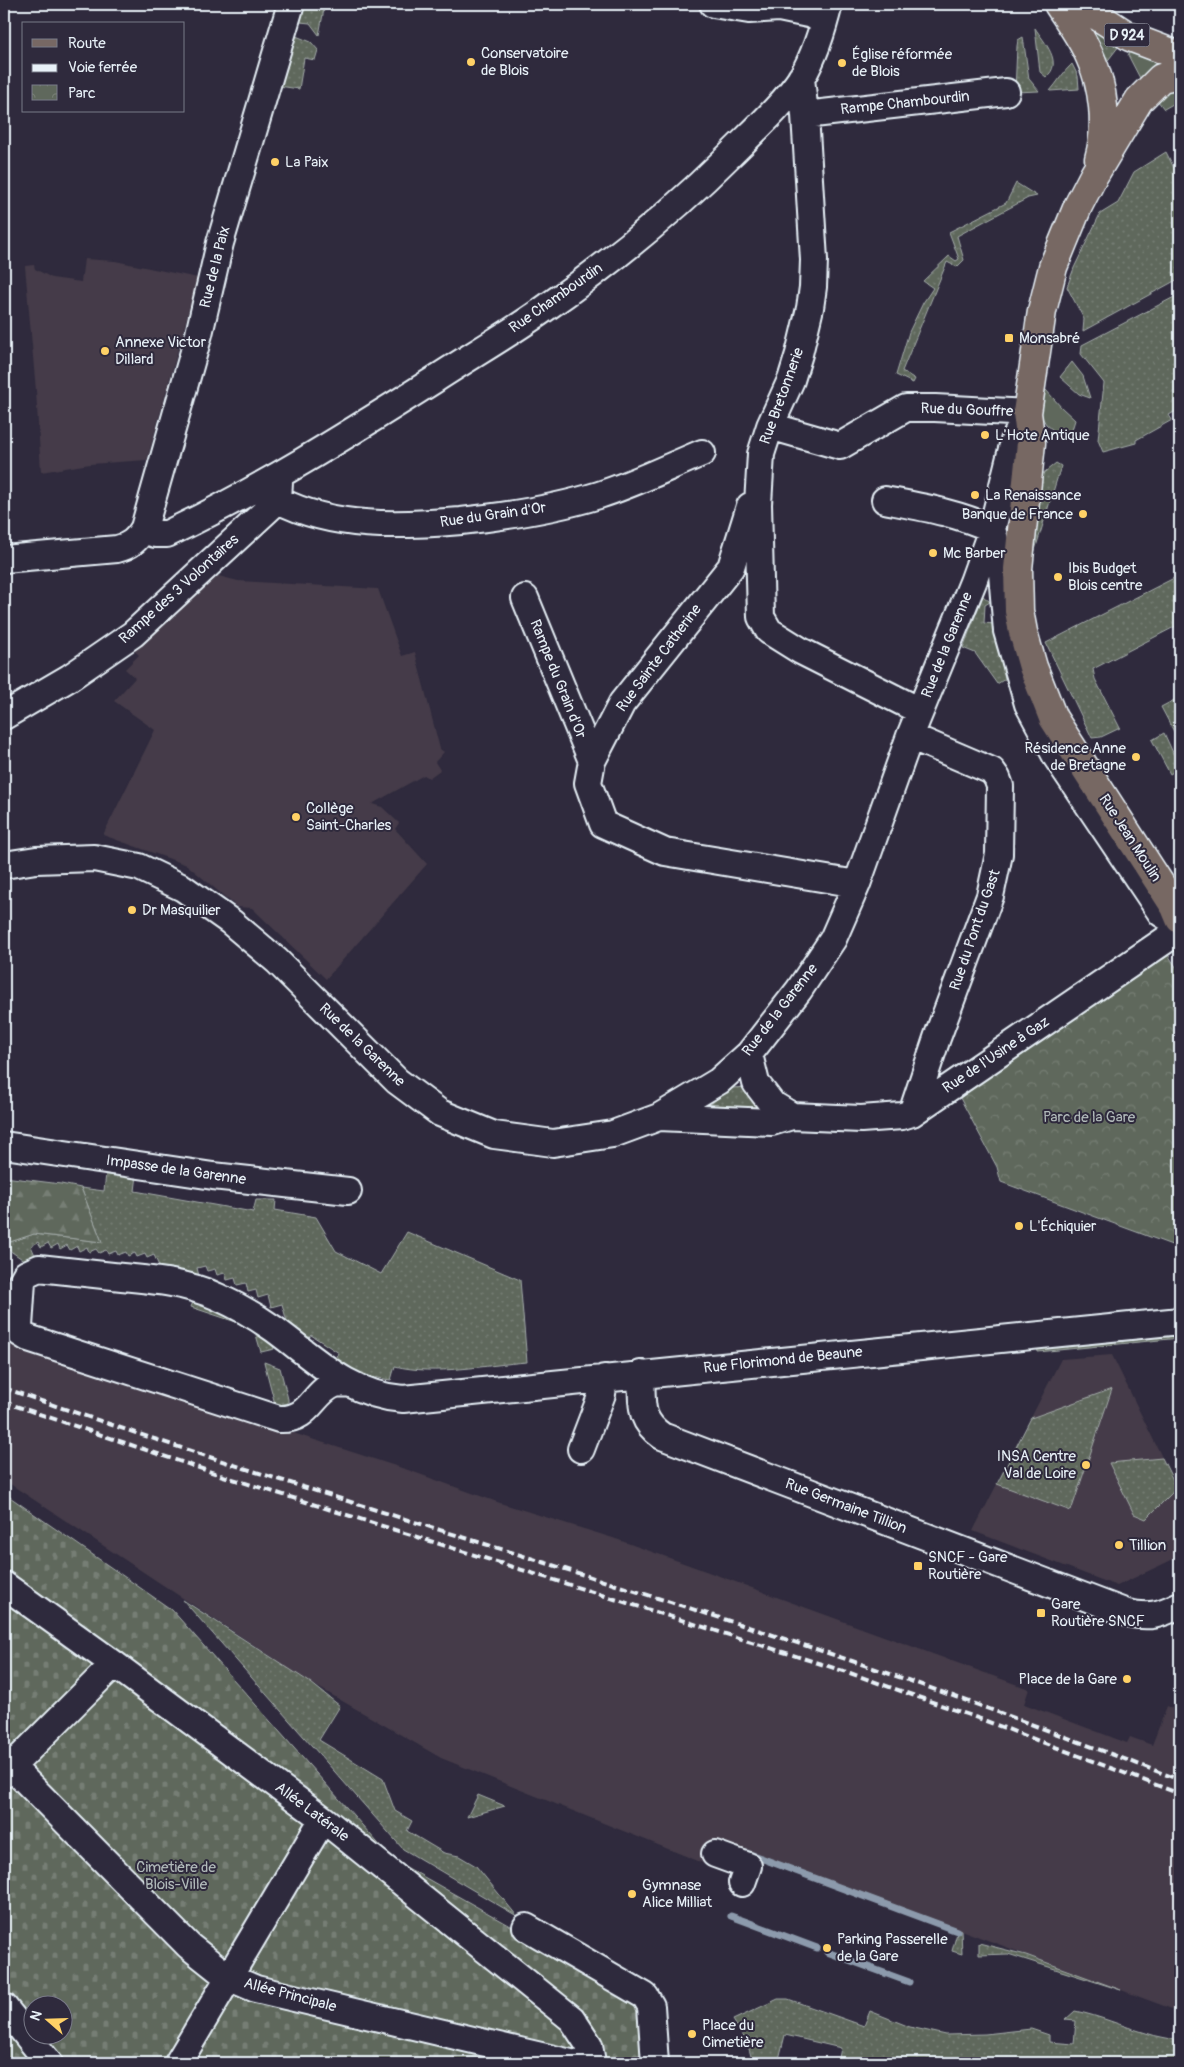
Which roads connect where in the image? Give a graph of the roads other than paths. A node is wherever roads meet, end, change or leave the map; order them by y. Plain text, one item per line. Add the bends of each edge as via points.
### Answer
1 (291, 4) edge
2 (713, 4) edge
3 (1058, 4) edge
4 (1079, 4) edge
5 (826, 13) edge
6 (1180, 56) edge
7 (1180, 74) edge
8 (801, 78) junction
9 (1006, 92) dead end
10 (805, 115) junction
11 (1094, 175) junction
12 (1027, 413) junction
13 (770, 426) junction
14 (702, 453) dead end
15 (760, 476) junction
16 (279, 488) junction
17 (885, 500) dead end
18 (992, 529) junction
19 (143, 530) junction
20 (4, 558) edge
21 (525, 598) dead end
22 (920, 710) junction
23 (4, 716) edge
24 (910, 736) junction
25 (592, 761) junction
26 (4, 865) edge
27 (857, 884) junction
28 (1180, 919) edge
29 (1180, 925) edge
30 (1180, 930) edge
31 (749, 1054) junction
32 (912, 1113) junction
33 (792, 1116) junction
34 (659, 1117) junction
35 (4, 1145) edge
36 (348, 1191) dead end
37 (1180, 1321) edge
38 (641, 1374) junction
39 (604, 1378) junction
40 (348, 1383) junction
41 (581, 1449) dead end
42 (4, 1585) edge
43 (1180, 1605) edge
44 (114, 1664) junction
45 (6, 1767) edge
46 (323, 1819) junction
47 (715, 1854) dead end
48 (742, 1883) dead end
49 (526, 1927) dead end
50 (228, 1977) junction
51 (4, 2007) edge
52 (49, 2063) edge
53 (178, 2063) edge
54 (571, 2063) edge
55 (592, 2063) edge
56 (656, 2063) edge

1 - 19 street, Rue de la Paix via 220,243 200,334
2 - 5 street via 749,10 779,8 812,16
3 - 11 main road, D 924 via 1090,56 1102,100 1100,152
4 - 6 main road, D 924 via 1130,37
5 - 8 street, Rue Chambourdin via 811,61
7 - 11 main road via 1161,78 1144,93
8 - 10 street, Rue Bretonnerie
8 - 16 street, Rue Chambourdin via 699,186 646,232 538,314 373,419
9 - 10 street, Rampe Chambourdin
10 - 13 street, Rue Bretonnerie via 813,287 791,380
11 - 12 main road, Rue Jean Moulin via 1053,266 1042,311
12 - 13 street, Rue du Gouffre via 906,408 840,446
12 - 18 street, Rue de la Garenne via 1014,441
12 - 28 main road, Rue Jean Moulin via 1031,443 1019,543 1018,590 1023,632 1033,667 1053,718 1176,907
13 - 15 street, Rue Bretonnerie via 761,454
14 - 16 street, Rue du Grain d'Or via 600,494 542,510 424,524 380,524 302,511
15 - 22 street, Rue Bretonnerie via 758,560 761,617 769,631 800,651
15 - 25 street, Rue Sainte Catherine via 731,566 622,703
16 - 19 street via 232,502 167,534
16 - 23 street, Rampe des 3 Volontaires via 133,634 69,678
17 - 18 street via 937,510
18 - 22 street, Rue de la Garenne
18 - 29 street, Rue Jean Moulin via 1001,562 1007,631 1028,704 1057,758 1161,913
19 - 20 street via 135,541 117,550
21 - 25 street, Rampe du Grain d'Or
22 - 24 street, Rue de la Garenne
24 - 27 street, Rue de la Garenne
24 - 32 street, Rue du Pont du Gast via 992,771 997,778 1000,796 999,854 990,896
25 - 27 street, Rue Sainte Catherine via 588,783 603,824 665,852
26 - 34 street, Rue de la Garenne via 36,860 94,858 139,867 184,888 277,961 397,1081 440,1113 494,1135 553,1143 613,1134
27 - 31 street, Rue de la Garenne via 833,939 799,990
30 - 32 street, Rue de l'Usine à Gaz
31 - 33 street, Rue de l'Usine à Gaz via 756,1083 772,1104
31 - 34 street, Rue de la Garenne via 719,1081
32 - 33 street, Rue de l'Usine à Gaz via 861,1120
33 - 34 street, Rue de l'Usine à Gaz via 772,1122
35 - 36 street, Impasse de la Garenne via 213,1176
37 - 38 street, Rue Florimond de Beaune
38 - 39 street, Rue Florimond de Beaune
38 - 43 street, Rue Germaine Tillion via 644,1416 650,1428 662,1436 1127,1613 1145,1617
39 - 40 street, Rue Florimond de Beaune via 403,1399
39 - 41 street via 602,1394
40 - 40 street, Rue Florimond de Beaune via 314,1362 274,1329 218,1297 191,1287 156,1280 39,1268 26,1274 22,1281 30,1300 20,1333 28,1338 279,1419 290,1420 334,1384
42 - 44 street, Allée Latérale
44 - 45 street
44 - 46 street, Allée Latérale
45 - 50 street, Allée Principale via 189,1946
46 - 50 street
46 - 55 street, Allée Latérale via 572,2019 589,2045
47 - 48 street via 748,1866
49 - 56 street via 644,1996 651,2006
50 - 53 street
50 - 54 street, Allée Principale via 256,1989
51 - 52 street

